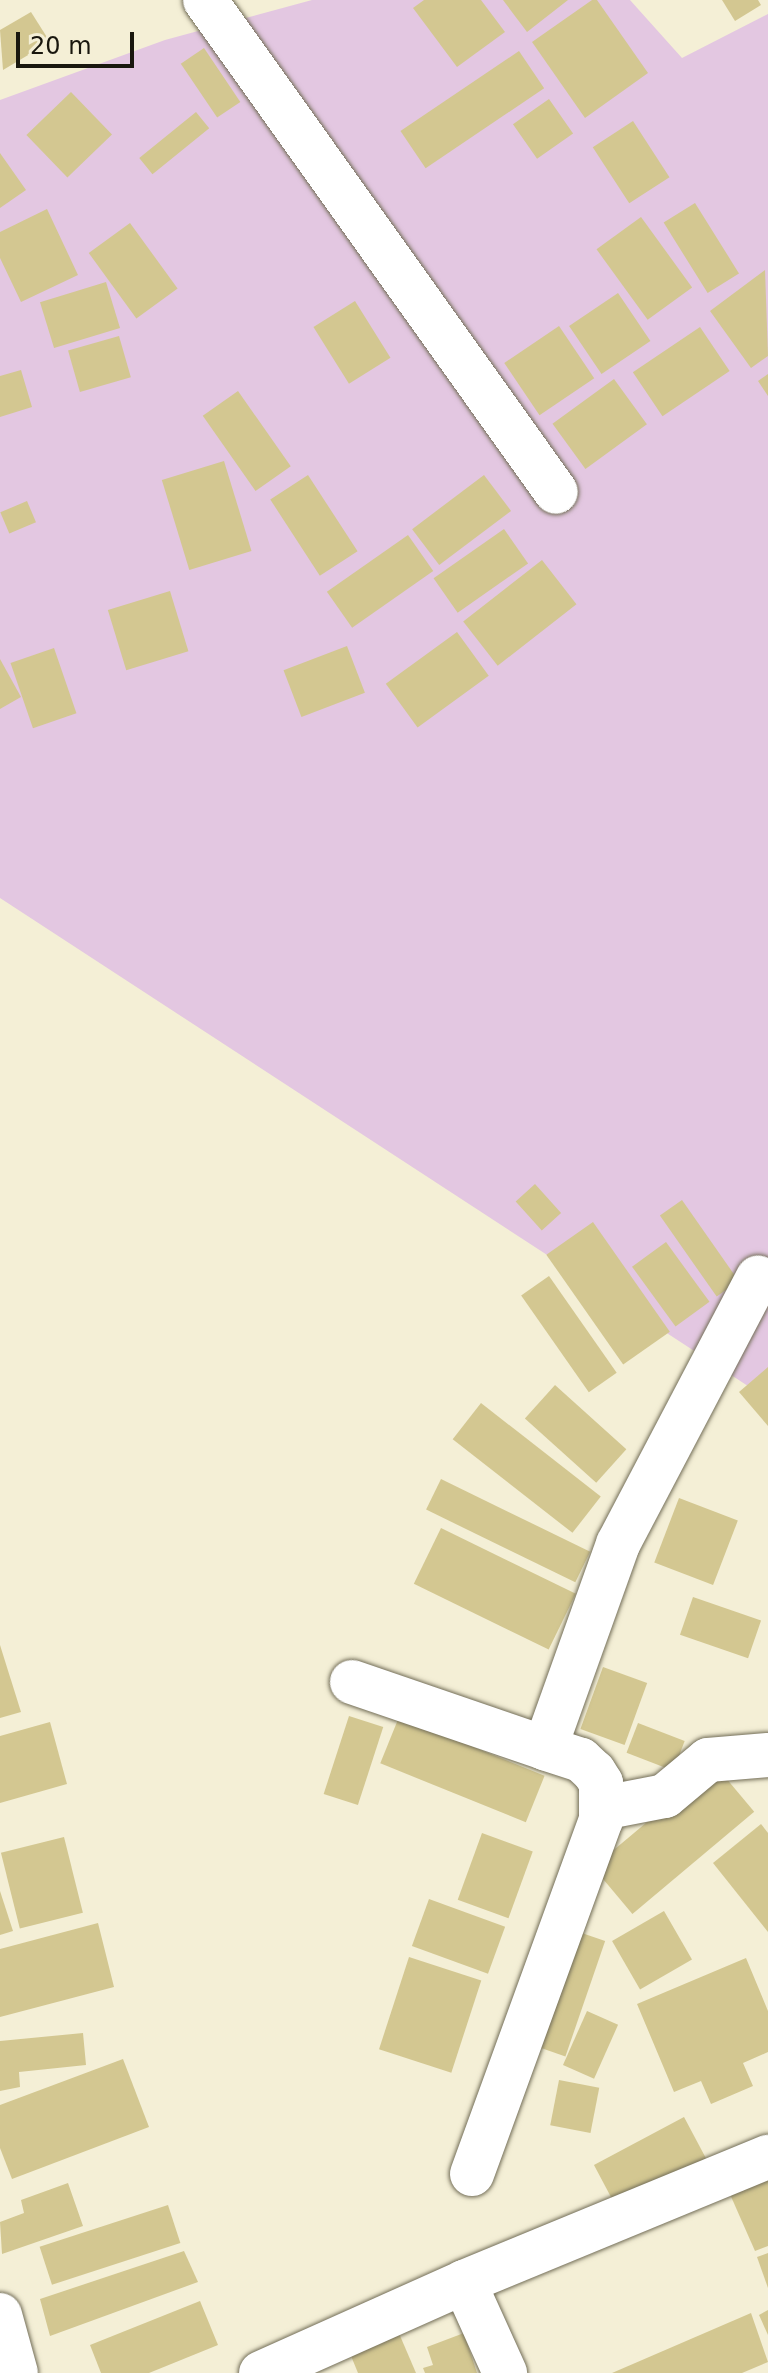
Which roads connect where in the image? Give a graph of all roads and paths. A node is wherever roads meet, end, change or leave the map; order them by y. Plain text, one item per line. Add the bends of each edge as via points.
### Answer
1 (205, 0) edge
2 (556, 492) dead end
3 (758, 1277) dead end
4 (352, 1682) dead end
5 (545, 1748) junction
6 (768, 1755) edge
7 (603, 1808) junction
8 (768, 2157) edge
9 (472, 2174) dead end
10 (464, 2282) junction
11 (0, 2315) edge
12 (16, 2373) edge
13 (261, 2373) edge
14 (505, 2373) edge

1 - 2 street
3 - 5 street via 618,1544
4 - 5 street
5 - 7 street via 581,1760 594,1772
6 - 7 street via 708,1760 665,1796
7 - 9 street
8 - 10 street
10 - 13 street
10 - 14 street
11 - 12 street

